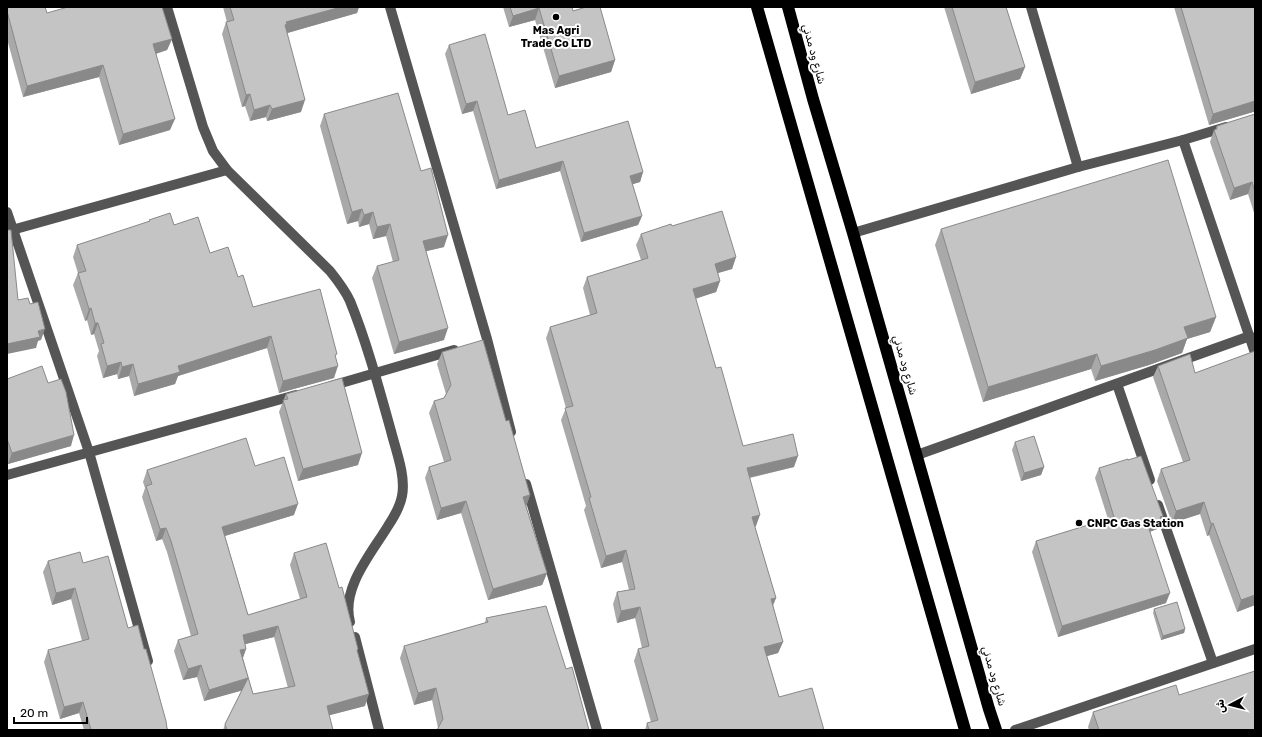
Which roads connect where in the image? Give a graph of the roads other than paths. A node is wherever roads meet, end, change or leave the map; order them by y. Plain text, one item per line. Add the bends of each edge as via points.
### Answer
1 (167, 7) edge
2 (390, 7) edge
3 (757, 7) edge
4 (788, 7) edge
5 (1031, 7) edge
6 (1234, 124) edge
7 (1183, 140) junction
8 (1078, 167) junction
9 (227, 170) junction
10 (7, 212) edge
11 (12, 230) junction
12 (853, 233) junction
13 (1250, 336) junction
14 (465, 346) edge
15 (1255, 353) edge
16 (375, 374) junction
17 (1117, 384) junction
18 (322, 388) edge
19 (307, 392) edge
20 (514, 443) edge
21 (89, 452) junction
22 (917, 455) junction
23 (523, 473) edge
24 (7, 475) edge
25 (1255, 649) edge
26 (1213, 663) junction
27 (151, 670) edge
28 (379, 730) edge
29 (597, 730) edge
30 (965, 730) edge
31 (996, 730) edge
32 (1015, 730) edge

1 - 9 street via 203,127 213,151
2 - 20 street
3 - 30 highway
4 - 12 highway, شارع ود مدني
5 - 8 street
6 - 7 street
7 - 8 street
7 - 13 street
8 - 12 street
9 - 11 street
9 - 16 street via 342,285
10 - 11 street
11 - 21 street
12 - 22 highway, شارع ود مدني
13 - 15 street
13 - 17 street
14 - 16 street
16 - 18 street
16 - 28 street via 402,473 402,496 395,515 362,568 351,591 348,611
17 - 22 street
17 - 26 street
19 - 21 street
21 - 24 street
21 - 27 street
22 - 31 highway, شارع ود مدني
23 - 29 street
25 - 26 street
26 - 32 street

